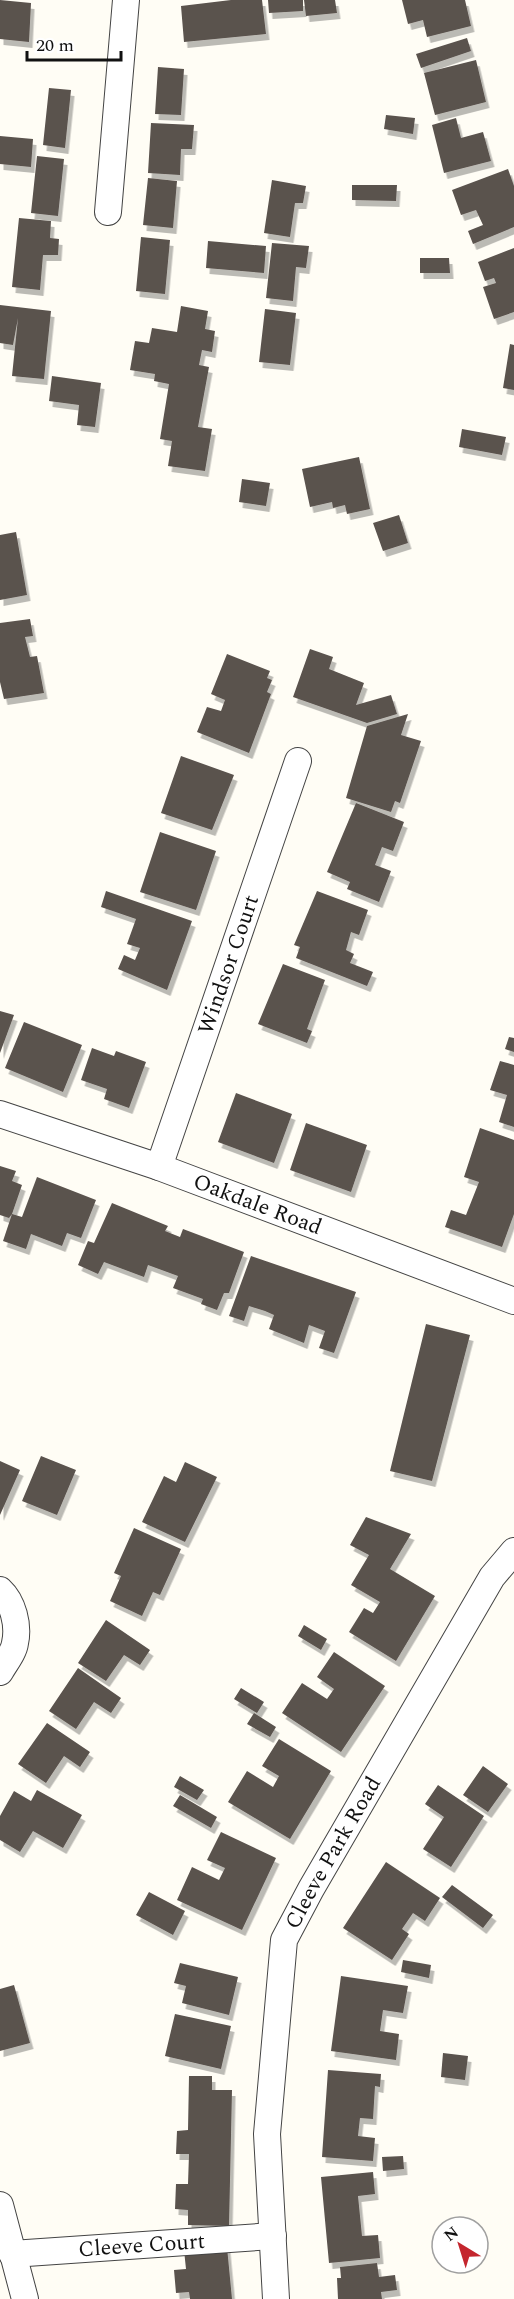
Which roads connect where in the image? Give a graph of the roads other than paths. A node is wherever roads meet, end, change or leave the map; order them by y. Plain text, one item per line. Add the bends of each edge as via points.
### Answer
1 (126, 0) edge
2 (108, 212) dead end
3 (298, 761) dead end
4 (0, 1114) edge
5 (159, 1167) junction
6 (514, 1301) edge
7 (514, 1551) edge
8 (0, 1590) edge
9 (0, 1672) edge
10 (0, 2205) edge
11 (273, 2236) junction
12 (12, 2254) junction
13 (25, 2299) edge
14 (276, 2299) edge

1 - 2 street
3 - 5 street, Windsor Court
4 - 5 street, Oakdale Road
5 - 6 street, Oakdale Road
7 - 11 street, Cleeve Park Road via 492,1577 284,1940 267,2134
8 - 9 street via 16,1620 15,1644
10 - 12 street
11 - 12 street, Cleeve Court
11 - 14 street, Cleeve Park Road
12 - 13 street

